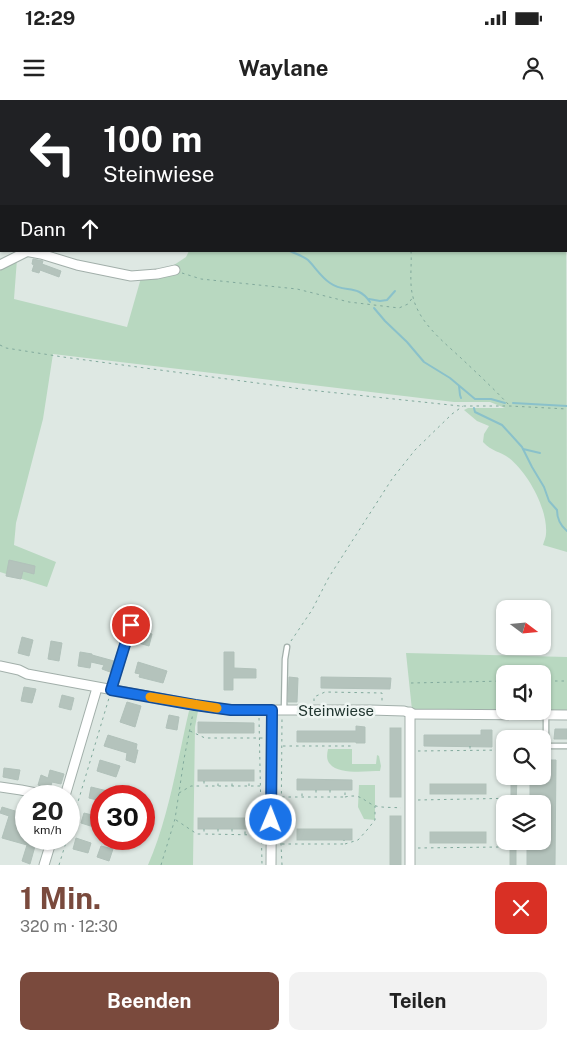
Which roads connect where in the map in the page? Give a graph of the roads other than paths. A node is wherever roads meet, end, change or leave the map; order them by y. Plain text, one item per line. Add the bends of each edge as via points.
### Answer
1 (24, 252) edge
2 (31, 252) edge
3 (0, 265) edge
4 (175, 270) road end
5 (131, 625) dead end
6 (287, 647) road end
7 (0, 666) edge
8 (97, 688) junction
9 (111, 690) junction
10 (272, 710) junction
11 (283, 712) junction
12 (410, 712) junction
13 (496, 714) edge
14 (551, 714) edge
15 (567, 714) edge
16 (546, 720) edge
17 (567, 746) edge
18 (68, 785) edge
19 (0, 787) edge
20 (15, 789) edge
21 (49, 850) edge
22 (44, 865) edge
23 (271, 865) edge
24 (410, 865) edge

1 - 3 street
2 - 4 street via 131,276
5 - 9 street
6 - 11 lane
7 - 8 street, Steinwiese
8 - 9 street, Steinwiese
8 - 18 street
9 - 10 street, Steinwiese via 231,710
10 - 11 street, Steinwiese
10 - 23 street
11 - 12 street, Steinwiese via 314,709
12 - 13 street, Steinwiese
12 - 24 street
14 - 15 street, Steinwiese
16 - 17 lane via 546,746
19 - 20 street
21 - 22 street

